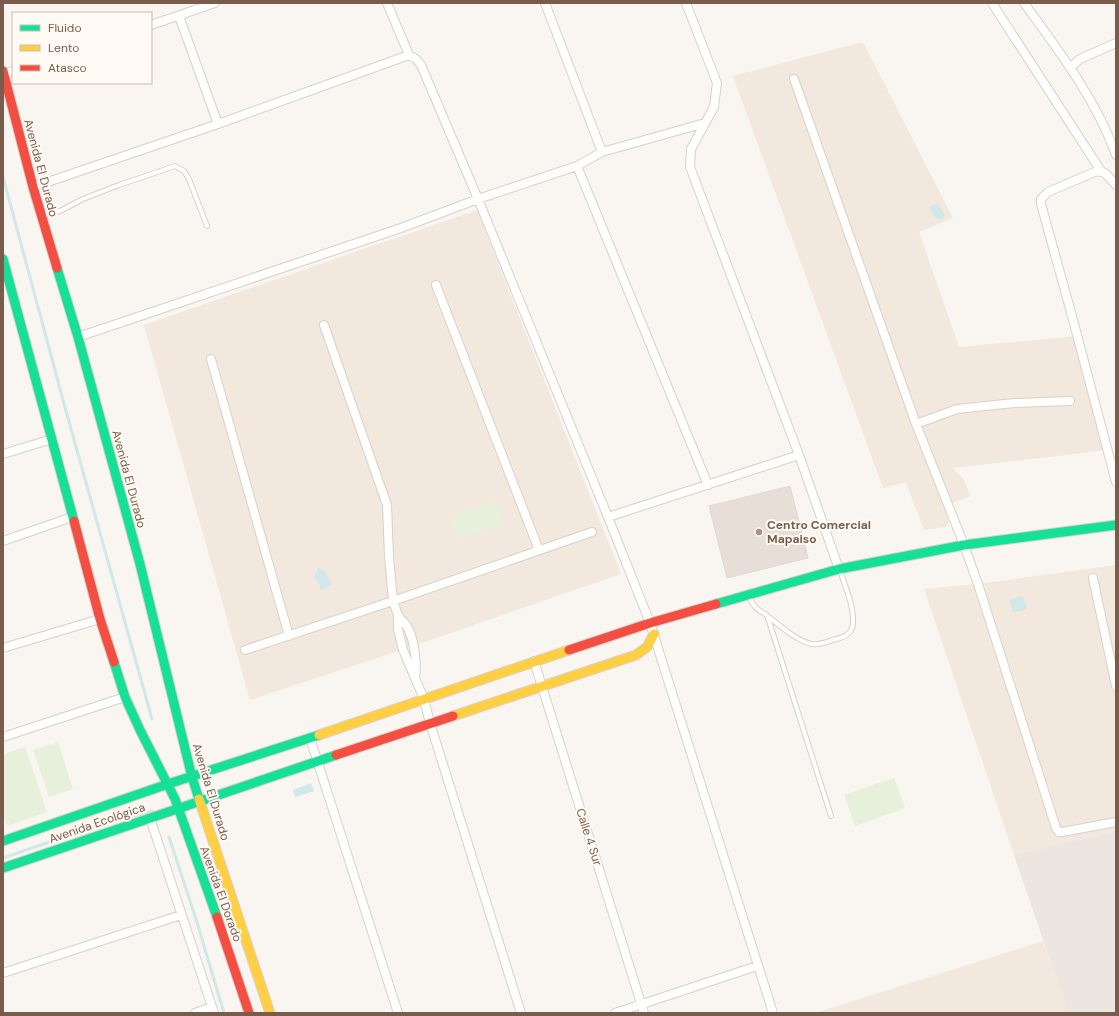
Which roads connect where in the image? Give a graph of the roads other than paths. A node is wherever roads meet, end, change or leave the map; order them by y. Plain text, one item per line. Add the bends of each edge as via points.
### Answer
1 (215, 3) edge
2 (387, 3) edge
3 (545, 3) edge
4 (686, 3) edge
5 (992, 3) edge
6 (1024, 3) edge
7 (179, 16) junction
8 (152, 25) edge
9 (1116, 43) edge
10 (409, 55) junction
11 (1070, 68) junction
12 (7, 72) edge
13 (794, 79) dead end
14 (706, 123) junction
15 (218, 124) junction
16 (602, 152) junction
17 (1116, 155) edge
18 (577, 166) junction
19 (1101, 171) junction
20 (1116, 185) edge
21 (33, 187) junction
22 (478, 199) junction
23 (42, 216) junction
24 (206, 226) dead end
25 (3, 259) edge
26 (436, 285) dead end
27 (324, 325) dead end
28 (78, 337) junction
29 (211, 358) dead end
30 (1070, 401) dead end
31 (916, 424) junction
32 (52, 439) junction
33 (3, 454) edge
34 (799, 455) junction
35 (1116, 482) edge
36 (708, 485) junction
37 (72, 517) junction
38 (608, 517) junction
39 (1116, 525) edge
40 (592, 532) dead end
41 (3, 541) edge
42 (964, 545) junction
43 (539, 550) junction
44 (839, 569) junction
45 (1093, 578) dead end
46 (748, 596) junction
47 (393, 601) junction
48 (766, 615) junction
49 (100, 619) junction
50 (650, 623) junction
51 (654, 634) junction
52 (289, 636) junction
53 (3, 648) edge
54 (245, 650) dead end
55 (534, 661) junction
56 (541, 686) junction
57 (1116, 686) edge
58 (125, 697) junction
59 (424, 699) junction
60 (430, 723) junction
61 (3, 737) edge
62 (310, 738) junction
63 (318, 762) junction
64 (192, 777) junction
65 (168, 784) junction
66 (200, 802) junction
67 (178, 808) junction
68 (832, 816) dead end
69 (150, 818) junction
70 (1116, 822) edge
71 (3, 841) edge
72 (3, 868) edge
73 (231, 894) joint
74 (181, 915) junction
75 (757, 966) junction
76 (3, 973) edge
77 (641, 1004) junction
78 (213, 1010) edge
79 (195, 1013) edge
80 (249, 1013) edge
81 (270, 1013) edge
82 (398, 1013) edge
83 (521, 1013) edge
84 (615, 1013) edge
85 (644, 1013) edge
86 (773, 1013) edge

1 - 7 street
2 - 10 street
3 - 16 street
4 - 14 street via 717,83 714,107
5 - 19 street
6 - 11 street
7 - 8 street
7 - 15 street
9 - 11 street via 1080,59
10 - 15 street
10 - 22 street via 421,66
11 - 17 street via 1101,118
12 - 21 street, Avenida El Durado
13 - 31 street
14 - 16 street
14 - 34 street via 691,149 690,167
15 - 21 street
16 - 18 street
18 - 22 street
18 - 36 street
19 - 20 street
19 - 35 street via 1093,172 1048,192 1041,199 1041,204
21 - 23 street, Avenida El Durado
22 - 28 street via 401,228
22 - 38 street
23 - 24 lane via 175,166 184,171 189,179
23 - 28 street, Avenida El Durado
25 - 32 street
26 - 43 street
27 - 47 street via 387,505
28 - 64 street, Avenida El Durado via 140,564
29 - 52 street
30 - 31 street via 957,409
31 - 42 street
32 - 33 street
32 - 37 street
34 - 36 street
34 - 44 street
36 - 38 street
37 - 41 street
37 - 49 street
38 - 50 street
39 - 42 street, Avenida Ecológica
40 - 43 street
42 - 44 street, Avenida Ecológica
42 - 70 street via 1056,828 1062,832
43 - 47 street
44 - 46 street, Avenida Ecológica
44 - 48 lane via 852,606 854,625 850,633 819,644 811,644
45 - 57 street
46 - 48 lane via 755,608
46 - 50 street, Avenida Ecológica
47 - 52 street
47 - 59 street via 398,616 407,626 414,646 415,678
48 - 68 lane
49 - 53 street
49 - 58 street
50 - 51 street
50 - 55 street, Avenida Ecológica
51 - 56 street, Avenida Ecológica via 645,650 636,655
51 - 75 street
52 - 54 street
55 - 56 street, Calle 4 Sur
55 - 59 street, Avenida Ecológica
56 - 60 street, Avenida Ecológica
56 - 77 street, Calle 4 Sur
58 - 61 street
58 - 65 street
59 - 60 street
59 - 62 street, Avenida Ecológica
60 - 63 street, Avenida Ecológica
60 - 83 street
62 - 63 street
62 - 64 street, Avenida Ecológica
63 - 66 street, Avenida Ecológica
63 - 82 street
64 - 65 street, Avenida Ecológica
64 - 66 street, Avenida El Durado
65 - 67 street, Avenida El Dorado
65 - 71 street, Avenida Ecológica
66 - 67 street, Avenida Ecológica
66 - 73 street, Avenida El Durado
67 - 69 street, Avenida Ecológica
67 - 80 street, Avenida El Dorado
69 - 72 street, Avenida Ecológica
69 - 74 street
73 - 81 street, Avenida El Dorado
74 - 76 street
74 - 78 street
75 - 77 street
75 - 86 street
77 - 84 street
77 - 85 street, Calle 4 Sur
78 - 79 street

